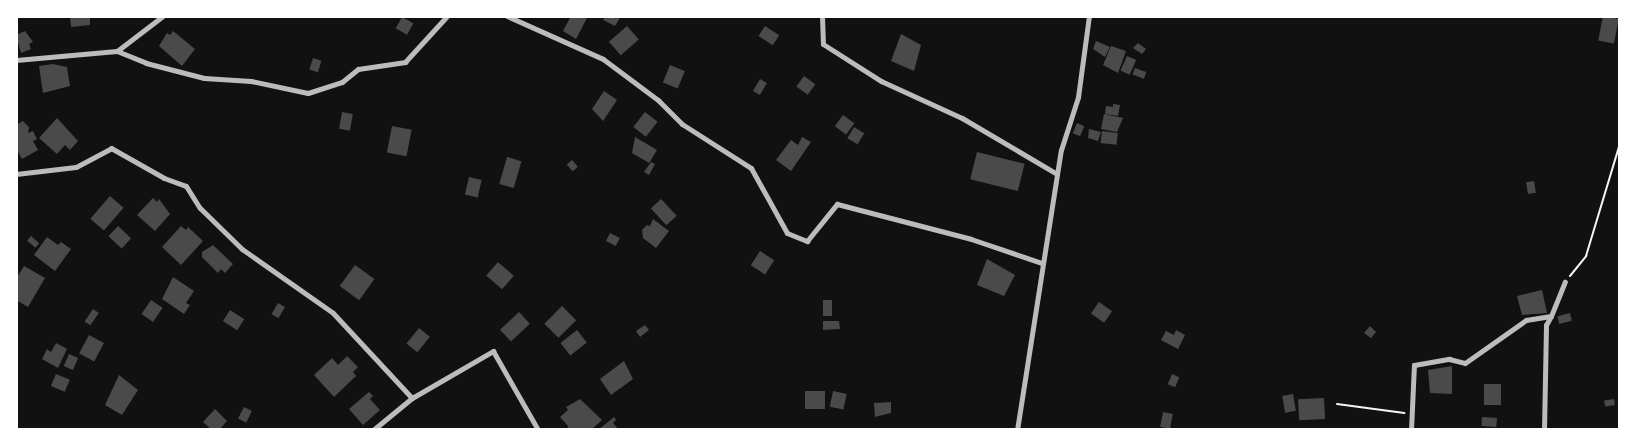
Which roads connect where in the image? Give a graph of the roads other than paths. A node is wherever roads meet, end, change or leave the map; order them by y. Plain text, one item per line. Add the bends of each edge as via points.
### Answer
1 (163, 16) edge
2 (447, 16) edge
3 (507, 16) edge
4 (822, 16) edge
5 (1089, 16) edge
6 (117, 51) junction
7 (16, 60) edge
8 (16, 174) edge
9 (1057, 174) junction
10 (1042, 262) junction
11 (1565, 282) road end
12 (1551, 316) junction
13 (412, 398) junction
14 (373, 430) edge
15 (538, 430) edge
16 (1017, 430) edge
17 (1411, 430) edge
18 (1544, 430) edge

1 - 6 street
2 - 6 street via 405,62 358,69 342,82 308,93 251,81 204,78 146,63
3 - 10 street via 603,60 658,100 682,124 752,168 787,232 808,241 836,204 962,236
4 - 9 street via 823,44 881,81 962,118
5 - 9 street via 1078,97
6 - 7 street
8 - 13 street via 76,167 111,148 164,178 186,186 200,208 242,249 333,313
9 - 10 street
10 - 16 street
11 - 12 street
12 - 17 street via 1526,320 1465,363 1449,359 1414,365
12 - 18 street via 1546,325
13 - 14 street
13 - 15 street via 493,350

